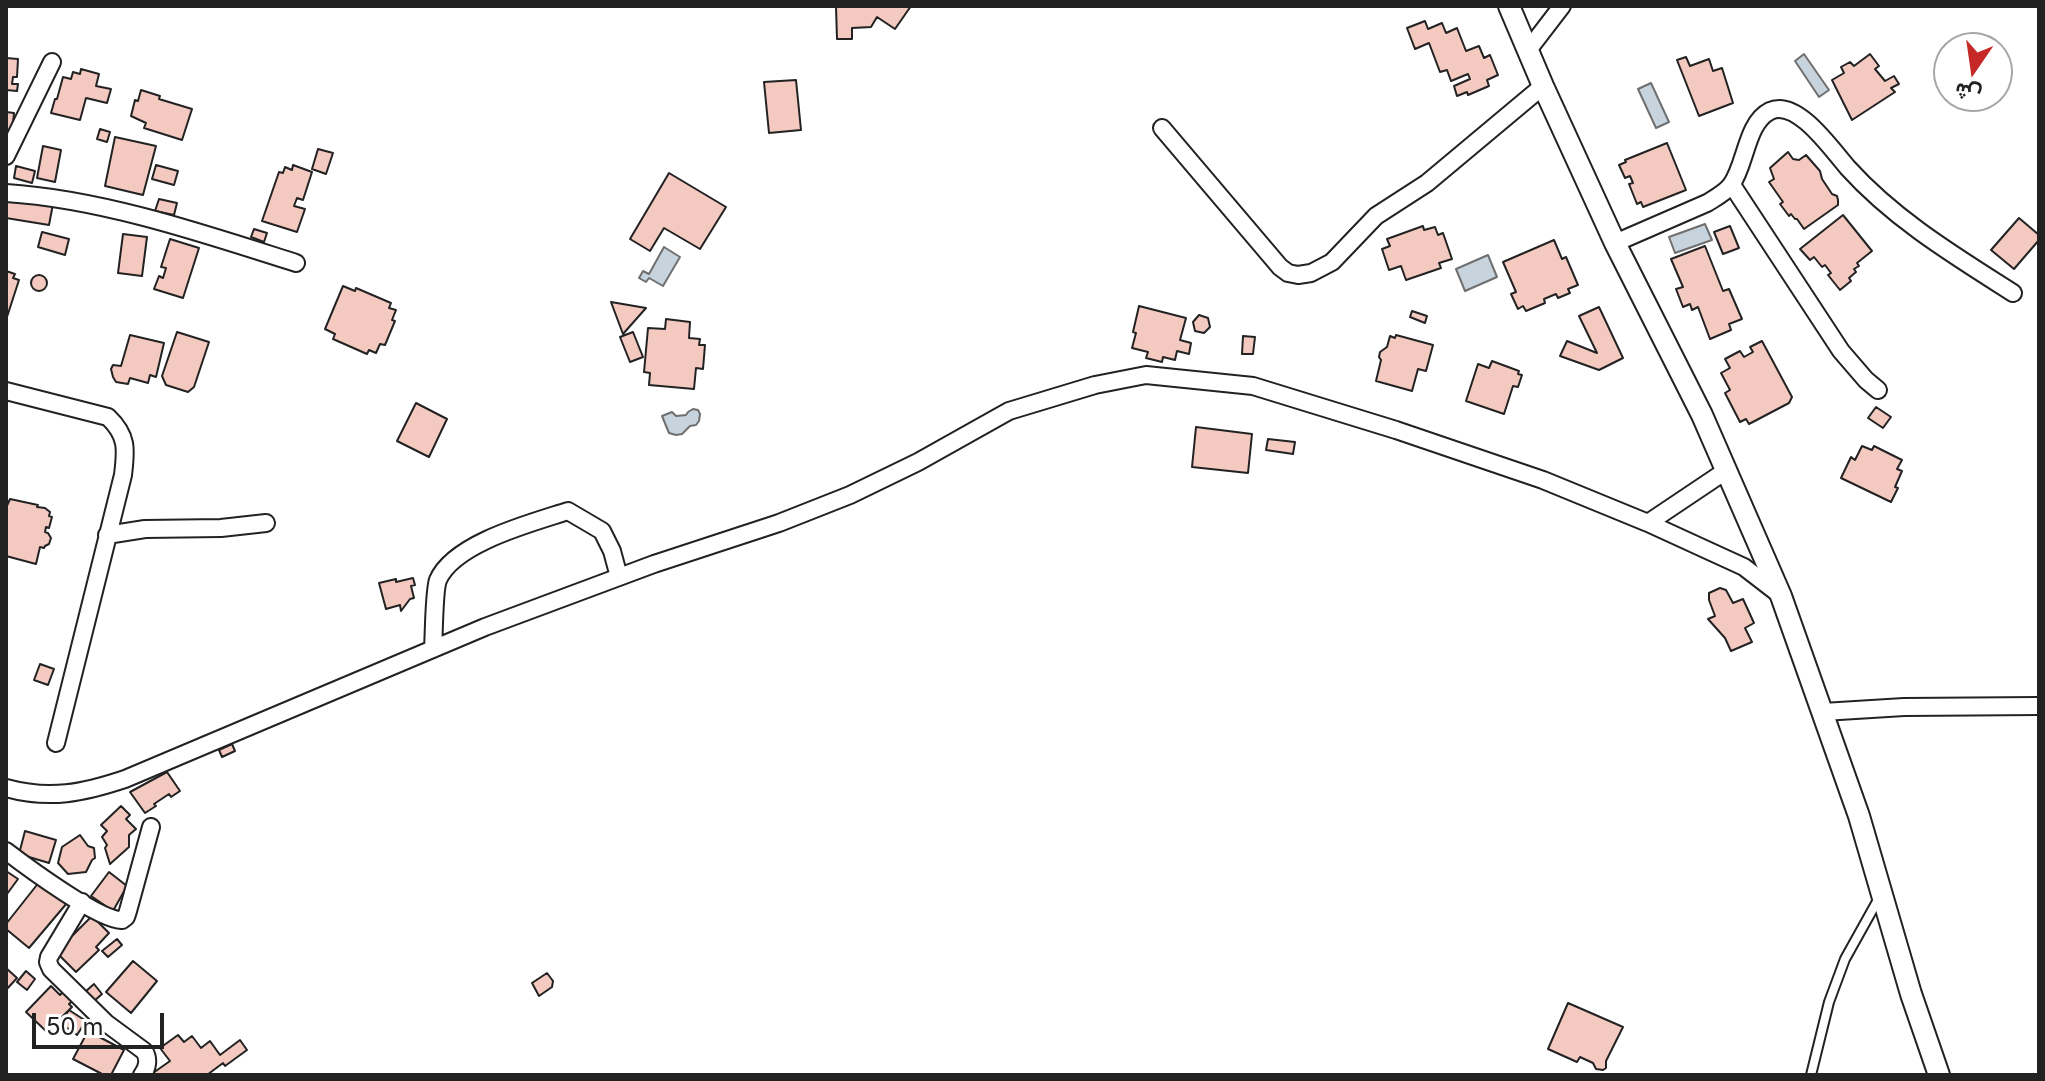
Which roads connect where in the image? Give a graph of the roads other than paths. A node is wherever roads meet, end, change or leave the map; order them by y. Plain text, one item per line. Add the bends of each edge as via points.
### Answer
1 (1509, 6) edge
2 (1562, 6) edge
3 (1529, 49) junction
4 (52, 62) dead end
5 (1543, 86) junction
6 (1162, 128) dead end
7 (6, 156) edge
8 (1732, 185) junction
9 (6, 193) edge
10 (1615, 243) junction
11 (296, 263) dead end
12 (2013, 293) dead end
13 (1878, 390) dead end
14 (6, 391) edge
15 (1727, 470) junction
16 (266, 523) dead end
17 (1648, 523) junction
18 (107, 535) junction
19 (619, 577) junction
20 (1781, 596) junction
21 (433, 649) junction
22 (2039, 706) edge
23 (1823, 712) junction
24 (56, 743) dead end
25 (6, 788) edge
26 (151, 827) dead end
27 (6, 851) edge
28 (1882, 893) junction
29 (82, 902) junction
30 (142, 1075) edge
31 (1811, 1075) edge
32 (1939, 1075) edge

1 - 3 street
2 - 3 street
3 - 5 street
4 - 7 street
5 - 6 street via 1427,183 1376,216 1332,262 1298,275 1280,267
5 - 10 street
8 - 10 street via 1707,203
8 - 12 street via 1757,121 1776,108 1787,109 1802,117 1903,219
8 - 13 street via 1841,351
9 - 11 street via 62,199
10 - 15 street
14 - 18 street via 108,417 118,427 125,457
15 - 17 street
15 - 20 street
16 - 18 street
17 - 19 street via 1543,480 1294,397 1253,386 1146,375 1009,411 850,495
17 - 20 street via 1744,567
18 - 24 street
19 - 21 street
19 - 21 street via 602,531 568,511 496,536 454,558 437,581
20 - 23 street
21 - 25 street via 90,791 61,795
22 - 23 street
23 - 28 street
26 - 29 street via 126,917 110,919
27 - 29 street
28 - 31 lane via 1845,959
28 - 32 street
29 - 30 street via 48,962 106,1023 144,1051

